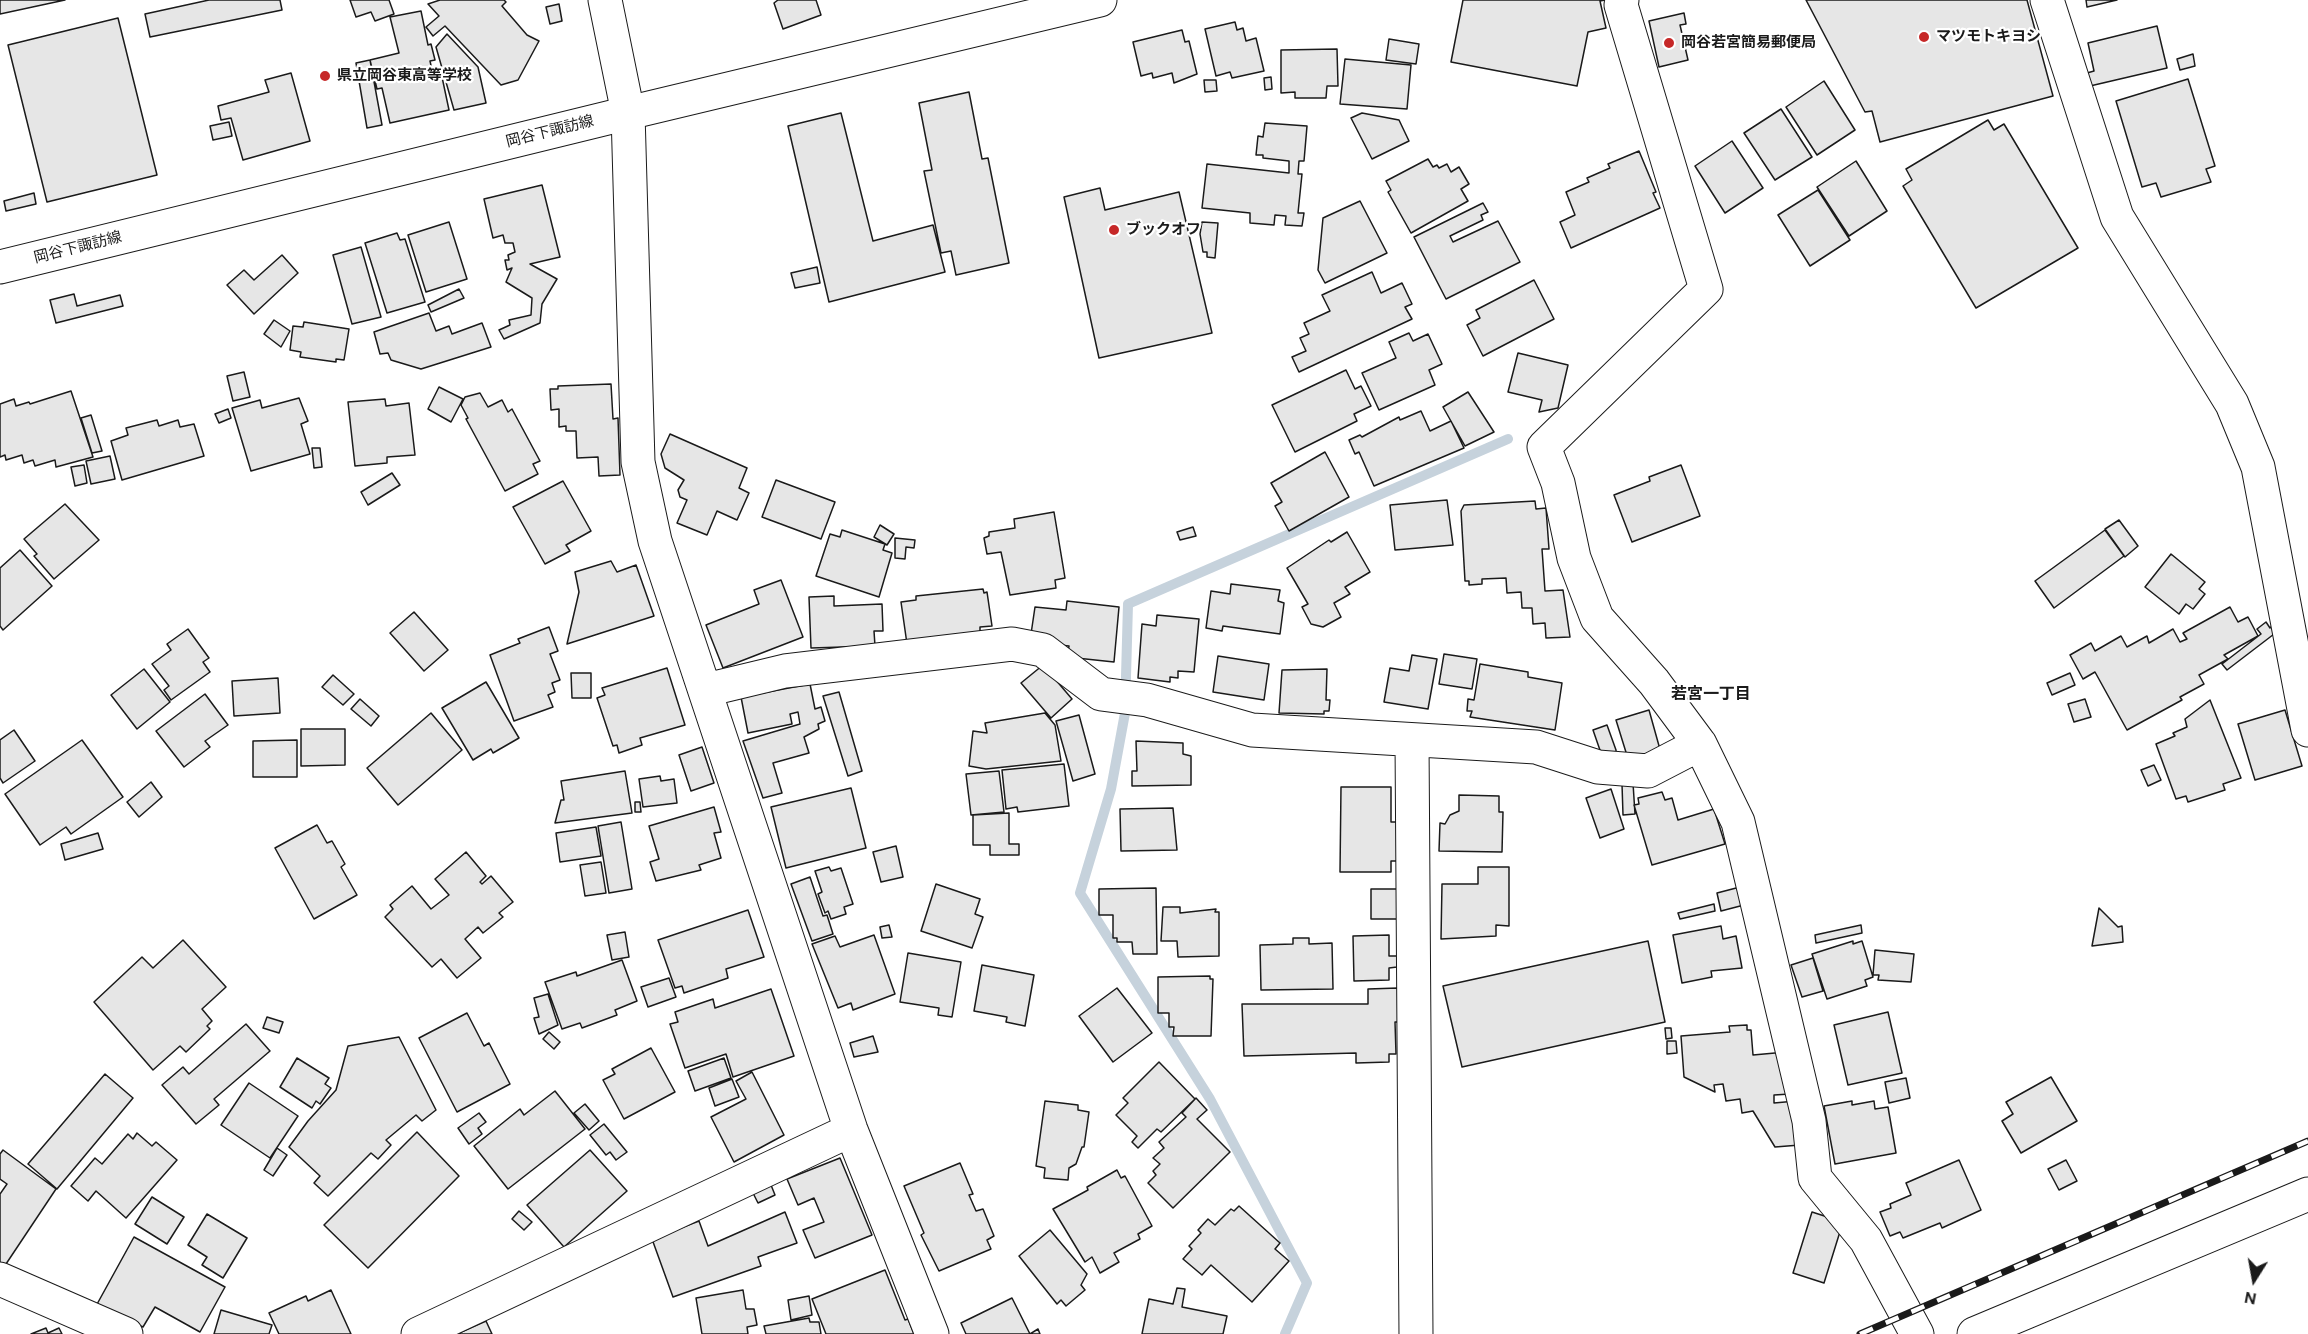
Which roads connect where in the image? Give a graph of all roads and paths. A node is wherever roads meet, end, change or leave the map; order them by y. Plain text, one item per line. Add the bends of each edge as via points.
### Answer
1 (605, 0) edge
2 (1100, 0) edge
3 (1622, 0) edge
4 (2048, 0) edge
5 (628, 112) junction
6 (0, 267) edge
7 (705, 690) junction
8 (2308, 730) edge
9 (1412, 740) junction
10 (1700, 744) junction
11 (851, 1130) junction
12 (2308, 1194) edge
13 (1, 1282) edge
14 (126, 1334) edge
15 (418, 1334) edge
16 (932, 1334) edge
17 (1416, 1334) edge
18 (1917, 1334) edge
19 (1974, 1334) edge

1 - 5 street
2 - 5 street, 岡谷下諏訪線
3 - 10 street via 1706,289 1544,447 1558,483 1574,558 1597,618 1654,682
4 - 8 street via 2117,217 2232,404 2258,467
5 - 6 street, 岡谷下諏訪線
5 - 7 street via 638,462 655,541
7 - 9 street via 785,670 1012,644 1043,650 1101,694 1147,700 1252,730
7 - 11 street
9 - 10 street via 1536,747 1598,767 1648,771
9 - 17 street
10 - 18 street via 1738,822 1809,1121 1815,1178 1866,1240
11 - 15 street
11 - 16 street
12 - 19 street
13 - 14 street

